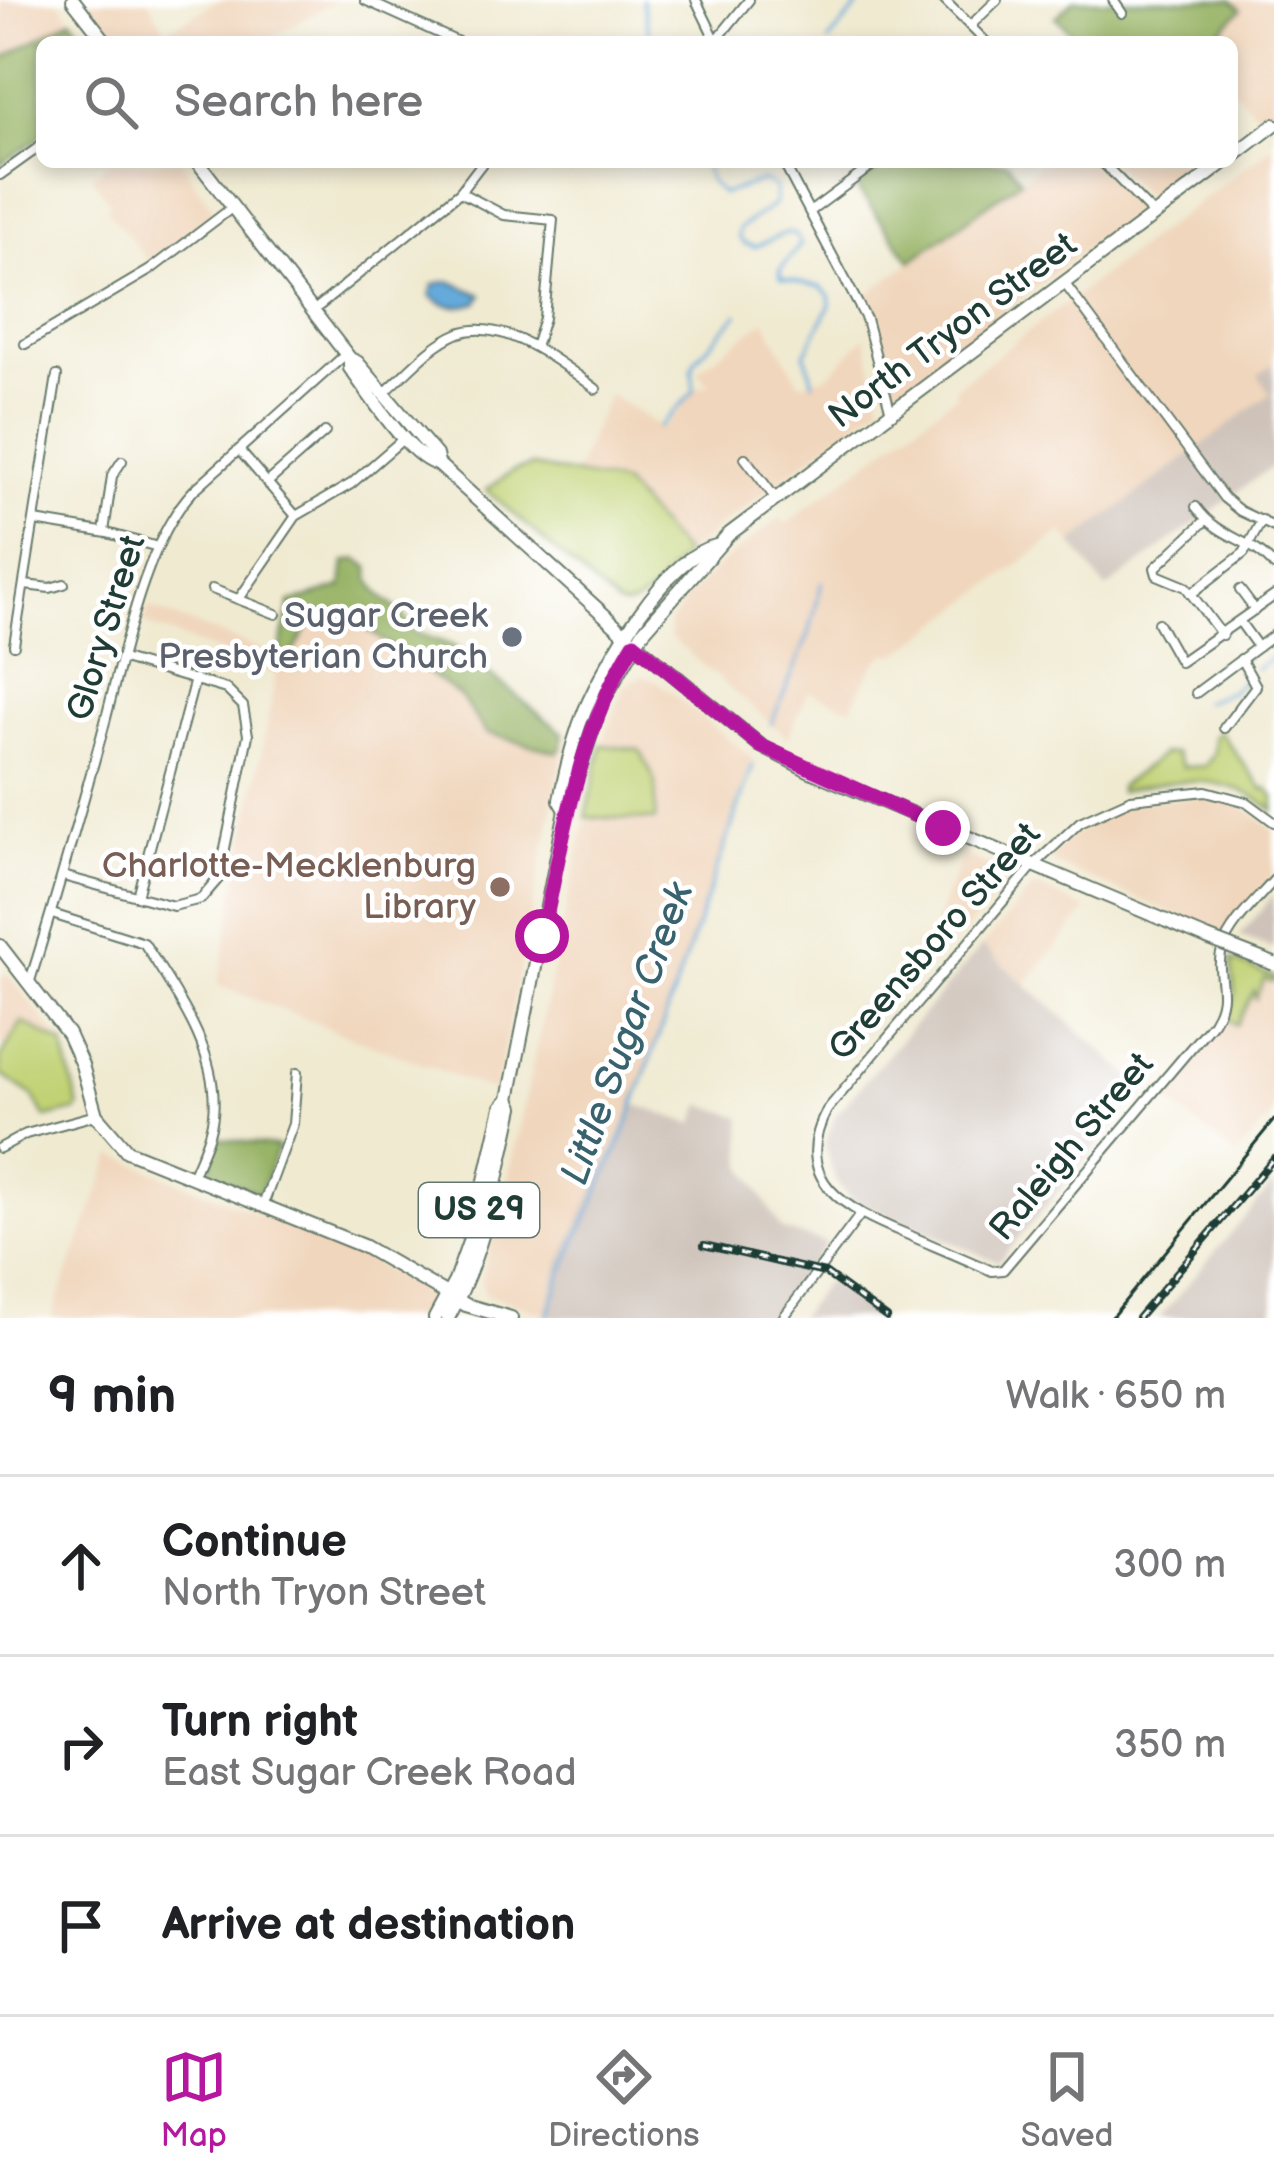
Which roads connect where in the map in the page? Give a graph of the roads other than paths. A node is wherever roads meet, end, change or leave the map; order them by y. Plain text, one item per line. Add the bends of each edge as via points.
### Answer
1 (365, 0) edge
2 (696, 0) edge
3 (749, 0) edge
4 (944, 0) edge
5 (997, 0) edge
6 (1112, 0) edge
7 (78, 1) edge
8 (1122, 13) dead end
9 (970, 26) junction
10 (102, 36) edge
11 (445, 36) edge
12 (714, 36) edge
13 (720, 36) edge
14 (980, 36) edge
15 (1274, 125) edge
16 (36, 150) edge
17 (1238, 152) edge
18 (203, 168) edge
19 (478, 168) edge
20 (786, 168) edge
21 (869, 168) edge
22 (1108, 168) edge
23 (1216, 168) edge
24 (0, 176) edge
25 (460, 192) junction
26 (232, 207) junction
27 (811, 211) junction
28 (1154, 215) junction
29 (1064, 284) junction
30 (313, 311) junction
31 (25, 344) dead end
32 (536, 344) junction
33 (348, 357) junction
34 (57, 376) dead end
35 (596, 389) dead end
36 (382, 394) junction
37 (891, 415) junction
38 (326, 433) dead end
39 (404, 438) junction
40 (239, 450) junction
41 (745, 458) dead end
42 (122, 461) dead end
43 (439, 464) junction
44 (267, 483) junction
45 (777, 500) junction
46 (1196, 507) dead end
47 (296, 516) junction
48 (1206, 520) junction
49 (1262, 520) junction
50 (35, 521) junction
51 (1274, 527) edge
52 (104, 532) junction
53 (1250, 546) junction
54 (158, 547) junction
55 (1274, 566) edge
56 (64, 584) dead end
57 (25, 585) junction
58 (212, 589) dead end
59 (1240, 590) dead end
60 (1191, 593) junction
61 (1274, 596) edge
62 (239, 599) junction
63 (1256, 610) junction
64 (276, 614) dead end
65 (1240, 622) junction
66 (1159, 623) dead end
67 (1274, 634) edge
68 (1222, 635) junction
69 (631, 639) junction
70 (14, 645) dead end
71 (1258, 646) junction
72 (123, 659) junction
73 (1241, 659) junction
74 (195, 679) junction
75 (1196, 693) dead end
76 (1224, 728) dead end
77 (1274, 822) edge
78 (1033, 866) junction
79 (63, 876) junction
80 (1274, 880) edge
81 (137, 896) junction
82 (52, 914) junction
83 (0, 946) edge
84 (1274, 964) edge
85 (28, 986) junction
86 (297, 1073) dead end
87 (96, 1115) junction
88 (0, 1148) edge
89 (192, 1177) junction
90 (263, 1205) junction
91 (860, 1215) junction
92 (454, 1297) junction
93 (435, 1318) edge
94 (448, 1318) edge
95 (511, 1318) edge
96 (783, 1318) edge

1 - 11 street
2 - 12 street
3 - 13 street
4 - 9 street
5 - 9 street
6 - 8 street
7 - 10 main road
9 - 14 street
15 - 17 main road, North Tryon Street / US 29
16 - 24 street
18 - 26 main road
19 - 25 street
20 - 27 street
21 - 27 street
22 - 28 street
23 - 28 main road, North Tryon Street / US 29
25 - 30 street
25 - 32 street via 504,215 553,220
26 - 30 main road
26 - 31 street via 150,270
27 - 37 street via 866,319
28 - 29 main road, North Tryon Street / US 29
29 - 37 main road, North Tryon Street / US 29
29 - 49 street via 1224,498
30 - 33 main road
32 - 35 street
32 - 36 street via 460,333
33 - 36 main road
33 - 39 main road
33 - 40 street, Glory Street
34 - 50 street
36 - 43 main road
37 - 45 main road, North Tryon Street / US 29
38 - 44 street
39 - 43 main road
39 - 47 street
40 - 44 street
40 - 54 street, Glory Street via 180,504
41 - 45 street
42 - 52 street via 112,476
43 - 69 main road
44 - 47 street
45 - 69 main road, North Tryon Street / US 29 via 716,546
46 - 48 street
47 - 62 street
48 - 53 street
48 - 60 street via 1155,568
49 - 51 street
49 - 53 street
50 - 52 street
50 - 57 street
52 - 54 street
53 - 55 street
53 - 60 street
54 - 72 street, Glory Street
56 - 57 street
57 - 70 street
58 - 62 street
59 - 63 street
60 - 68 street
61 - 63 street
62 - 64 street
63 - 65 street
65 - 68 street
65 - 71 street
66 - 68 street via 1180,662
67 - 71 street
69 - 78 main road via 784,759
69 - 92 main road, North Tryon Street / US 29 via 578,728 509,1099
71 - 73 street
72 - 74 street
72 - 79 street, Glory Street
73 - 75 street
73 - 76 street via 1256,686
74 - 81 street
74 - 81 street via 226,688 247,718 219,878 188,905
77 - 78 street, Greensboro Street via 1218,792 1131,799 1068,831
78 - 84 main road, bridge
78 - 91 street, Greensboro Street via 821,1122 820,1173
79 - 81 street
79 - 82 street, Glory Street
80 - 91 street, Raleigh Street via 1228,936 1214,1022 1006,1267 992,1271
82 - 85 street, Glory Street
82 - 89 street via 144,943 204,1048 213,1115
83 - 85 main road
85 - 87 main road via 75,1046
86 - 90 street via 293,1124
87 - 88 street
87 - 89 main road via 127,1150
89 - 90 main road
90 - 92 main road via 363,1246
91 - 96 street
92 - 93 main road, North Tryon Street / US 29
92 - 94 main road, North Tryon Street / US 29
92 - 95 main road

